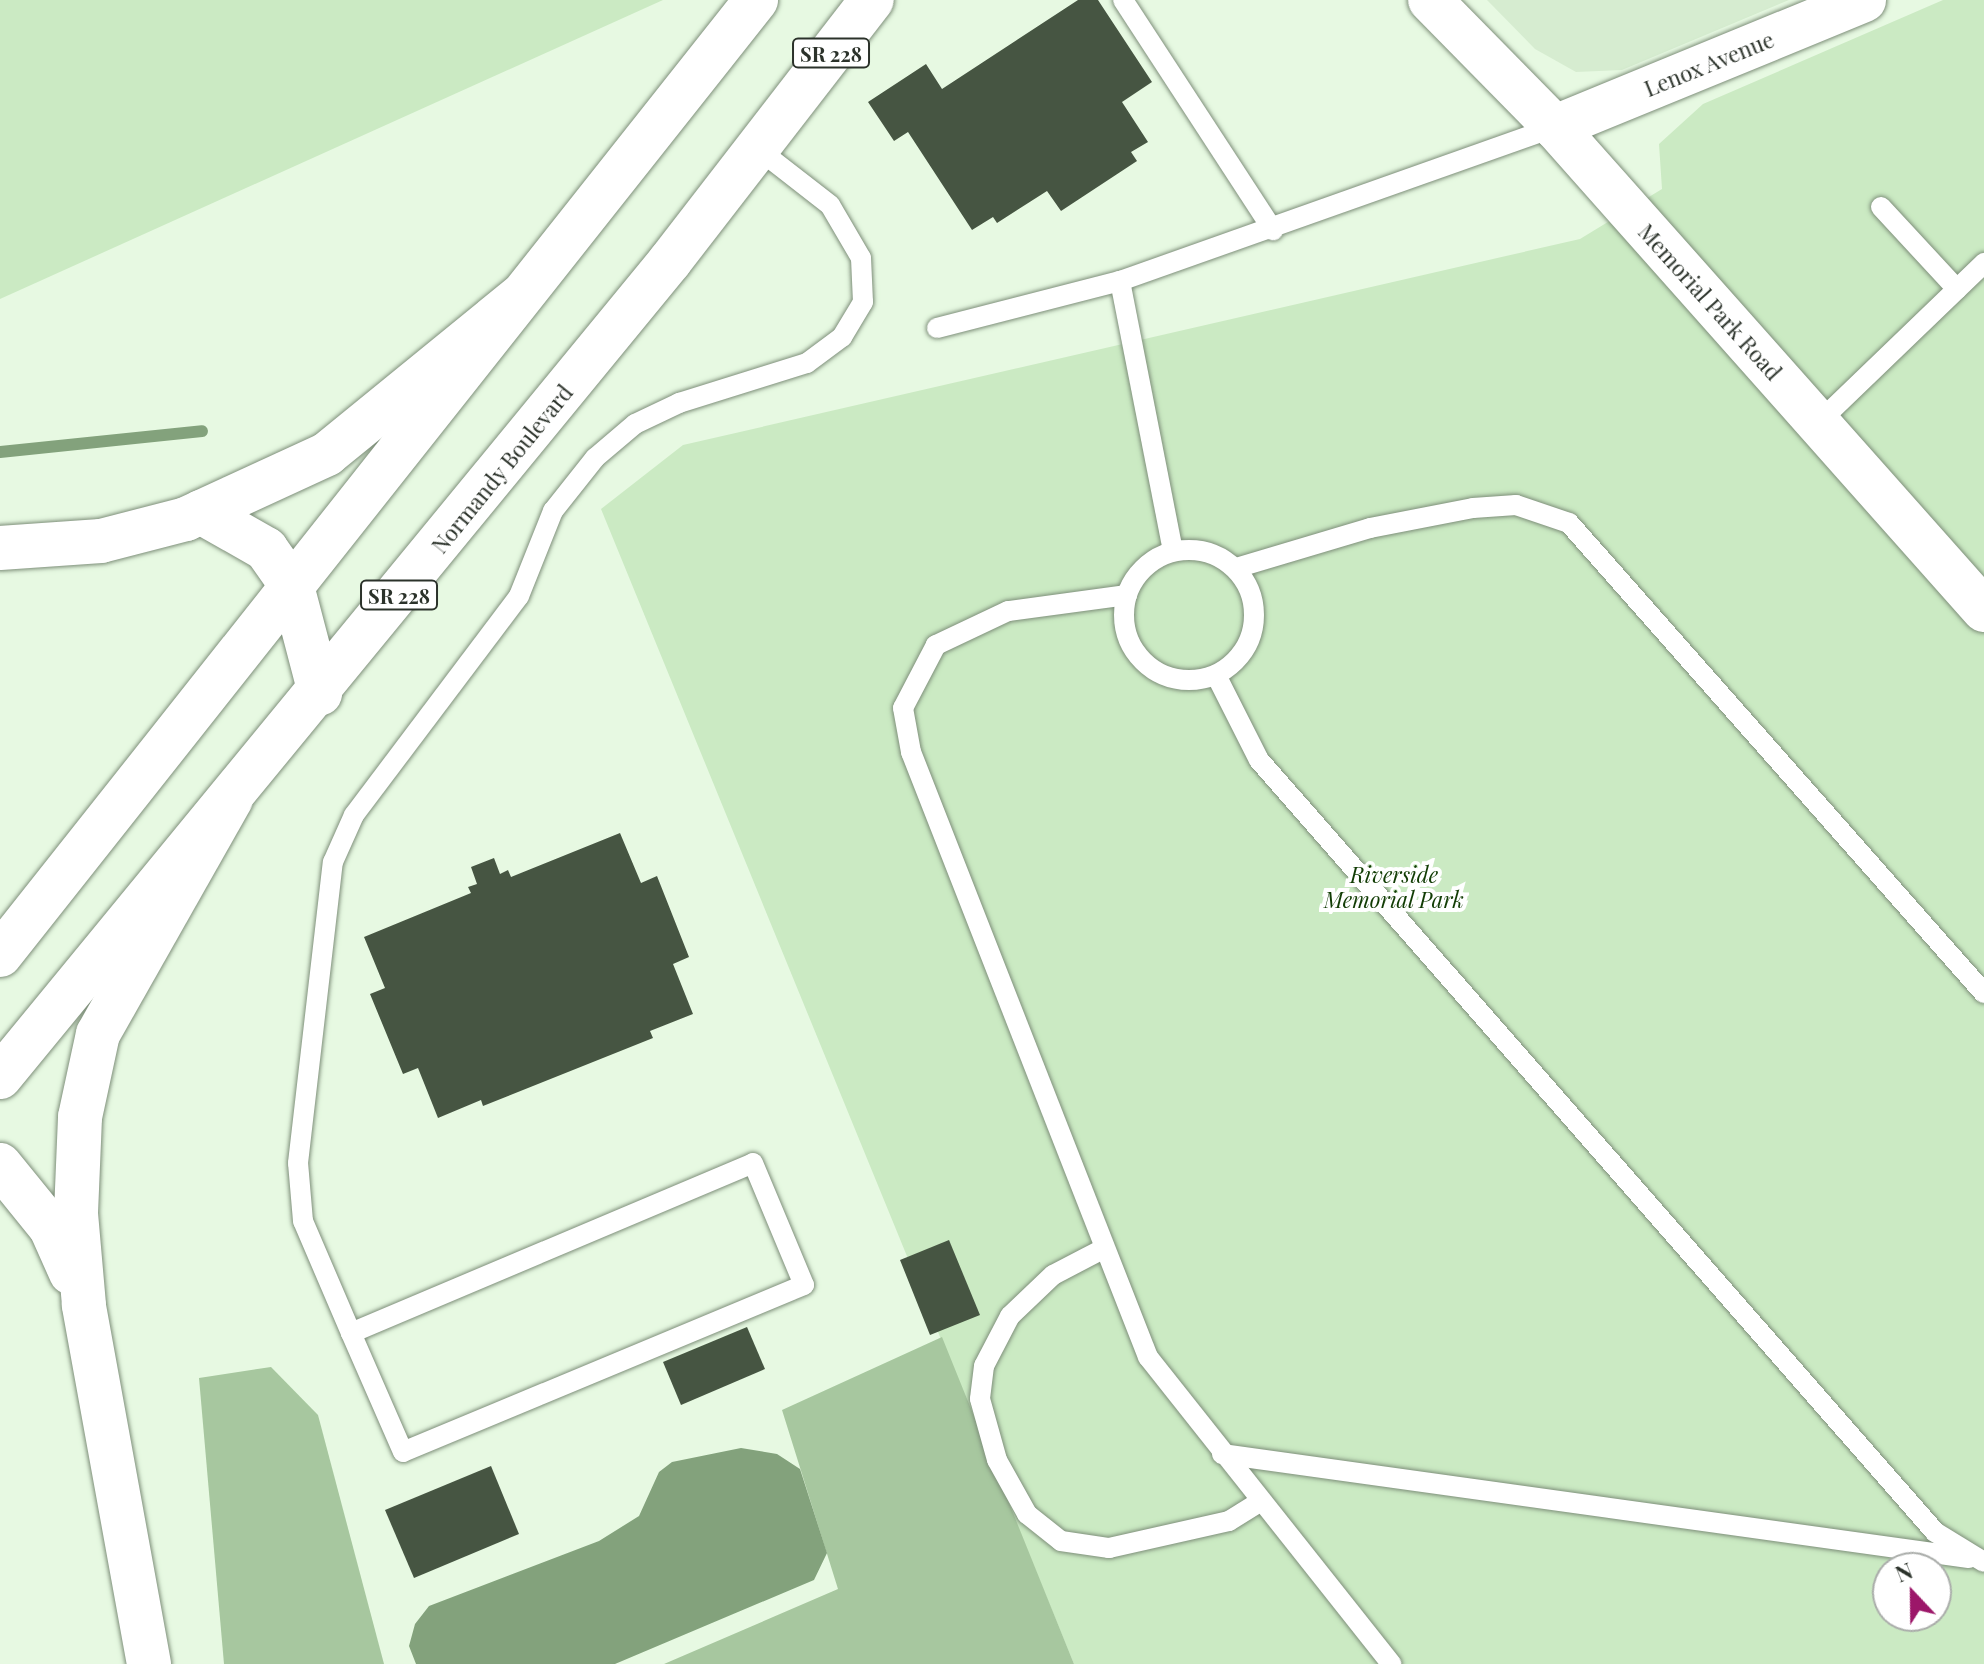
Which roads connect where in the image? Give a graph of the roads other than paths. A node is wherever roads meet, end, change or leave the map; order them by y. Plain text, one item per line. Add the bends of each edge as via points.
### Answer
1 (756, 0) edge
2 (872, 0) edge
3 (1123, 0) edge
4 (1430, 0) edge
5 (1864, 0) edge
6 (1555, 127) junction
7 (758, 149) junction
8 (1881, 207) dead end
9 (1273, 230) junction
10 (1984, 263) edge
11 (1120, 281) junction
12 (1957, 289) junction
13 (521, 296) junction
14 (937, 328) dead end
15 (1818, 423) junction
16 (201, 512) junction
17 (0, 548) edge
18 (1173, 550) junction
19 (1236, 568) junction
20 (292, 586) junction
21 (1127, 595) junction
22 (1984, 610) edge
23 (1216, 675) junction
24 (320, 693) junction
25 (231, 799) junction
26 (0, 955) edge
27 (1984, 993) edge
28 (0, 1077) edge
29 (0, 1165) edge
30 (1103, 1249) junction
31 (84, 1305) junction
32 (351, 1333) junction
33 (1222, 1454) junction
34 (1260, 1502) junction
35 (1978, 1560) edge
36 (149, 1664) edge
37 (1391, 1664) edge

1 - 13 main road
2 - 7 main road, Normandy Boulevard / SR 228
3 - 9 lane
4 - 6 main road, Memorial Park Road
5 - 6 main road, Lenox Avenue
6 - 9 lane
6 - 15 main road, Memorial Park Road
7 - 24 main road, Normandy Boulevard / SR 228
7 - 32 lane via 830,205 861,258 863,302 842,337 807,363 679,403 635,424 595,458 553,511 519,596 354,815 333,862 298,1163 303,1221
8 - 12 lane
9 - 11 lane
10 - 12 lane
11 - 14 lane
11 - 18 lane
12 - 15 lane
13 - 16 main road via 327,454
13 - 20 main road
15 - 22 main road, Memorial Park Road
16 - 17 main road via 101,541
16 - 20 main road via 266,549
18 - 19 lane via 1217,555
18 - 21 lane via 1136,575
19 - 23 lane via 1255,606 1254,627 1234,664
19 - 27 lane via 1370,528 1473,508 1516,505 1569,523
20 - 24 main road
20 - 26 main road
21 - 23 lane via 1123,617 1139,657 1174,679
21 - 30 lane via 1056,601 969,625 936,645 903,708 911,752
23 - 35 lane via 1259,760 1935,1532
24 - 25 main road, Normandy Boulevard / SR 228
25 - 28 main road, Normandy Boulevard / SR 228
25 - 31 main road via 98,1034 80,1117 76,1213
29 - 31 main road via 51,1228
30 - 33 lane via 1148,1357
30 - 34 lane via 1053,1275 1010,1316 984,1366 980,1399 997,1460 1027,1514 1061,1541 1109,1548 1229,1521
31 - 36 main road
32 - 32 lane via 403,1452 804,1285 753,1163
33 - 34 lane
33 - 35 lane
34 - 37 lane

